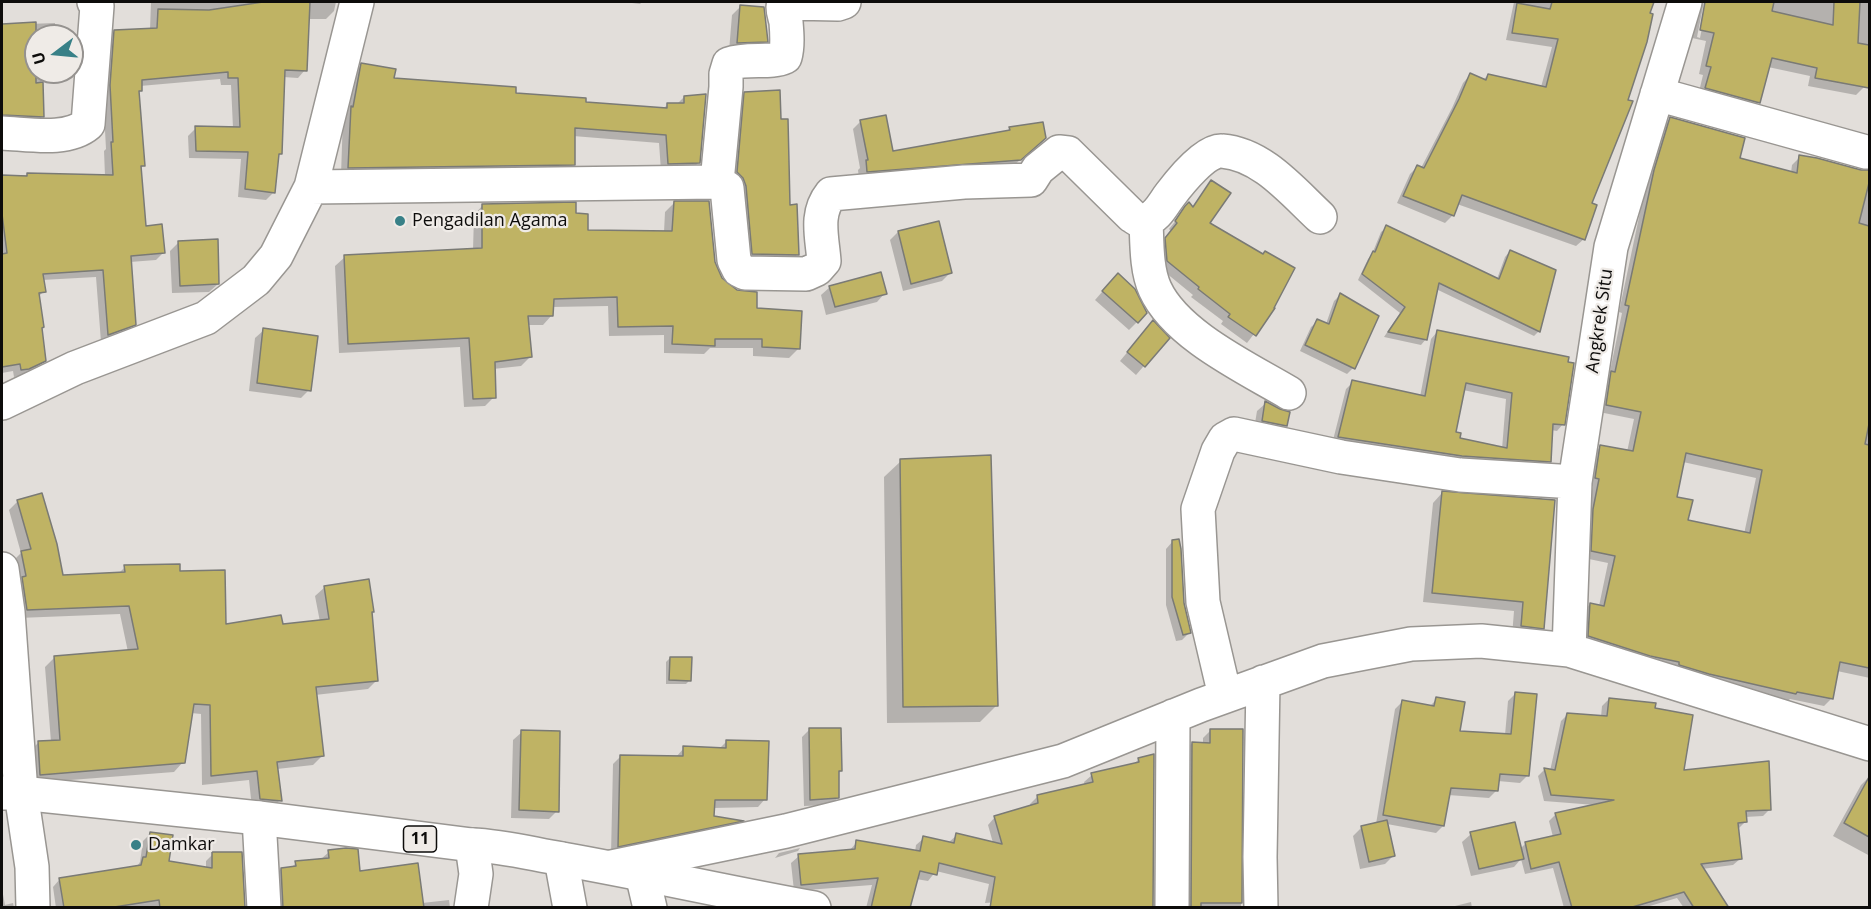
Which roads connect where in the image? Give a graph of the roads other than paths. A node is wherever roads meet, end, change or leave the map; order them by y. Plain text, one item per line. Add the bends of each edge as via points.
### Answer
1 (94, 2) edge
2 (357, 2) edge
3 (844, 2) edge
4 (1685, 2) edge
5 (1657, 94) junction
6 (2, 133) edge
7 (1866, 152) dead end
8 (717, 182) junction
9 (311, 187) junction
10 (1320, 217) dead end
11 (1146, 220) junction
12 (1289, 393) dead end
13 (2, 403) edge
14 (1575, 482) junction
15 (2, 569) edge
16 (1569, 650) junction
17 (1263, 682) junction
18 (1225, 696) junction
19 (1173, 716) junction
20 (1869, 744) edge
21 (11, 793) edge
22 (259, 818) junction
23 (472, 846) junction
24 (561, 859) junction
25 (627, 870) junction
26 (33, 908) edge
27 (264, 908) edge
28 (471, 908) edge
29 (570, 908) edge
30 (650, 908) edge
31 (814, 908) edge
32 (1172, 908) edge
33 (1261, 908) edge

1 - 6 main road via 97,6 88,124 80,131 57,135
2 - 9 main road
3 - 8 main road via 790,3 782,11 785,57 729,64
4 - 5 main road, Angkrek Situ
5 - 7 main road
5 - 14 main road, Angkrek Situ via 1611,247
8 - 9 main road
8 - 11 main road via 727,188 734,260 745,273 806,274 817,269 824,261 820,216 831,194 1031,180 1059,152 1068,153 1132,216
9 - 13 main road via 276,256 256,280 206,318 75,368
10 - 11 main road via 1264,165 1218,150 1204,158 1156,214
11 - 12 main road via 1155,288 1169,312 1201,340
14 - 16 main road, Angkrek Situ
14 - 18 main road via 1460,475 1341,457 1234,434 1225,439 1198,509 1203,602
15 - 21 main road via 8,612
16 - 17 main road via 1481,641 1411,644 1323,661
16 - 20 main road
17 - 18 main road
17 - 33 main road
18 - 19 main road
19 - 25 main road via 1063,761
19 - 32 main road
21 - 22 main road, 11
21 - 26 main road via 32,867
22 - 23 main road, 11
22 - 27 main road
23 - 24 main road, 11 via 496,846
23 - 28 main road via 476,874
24 - 25 main road, 11
24 - 29 main road
25 - 30 main road
25 - 31 main road, 11

